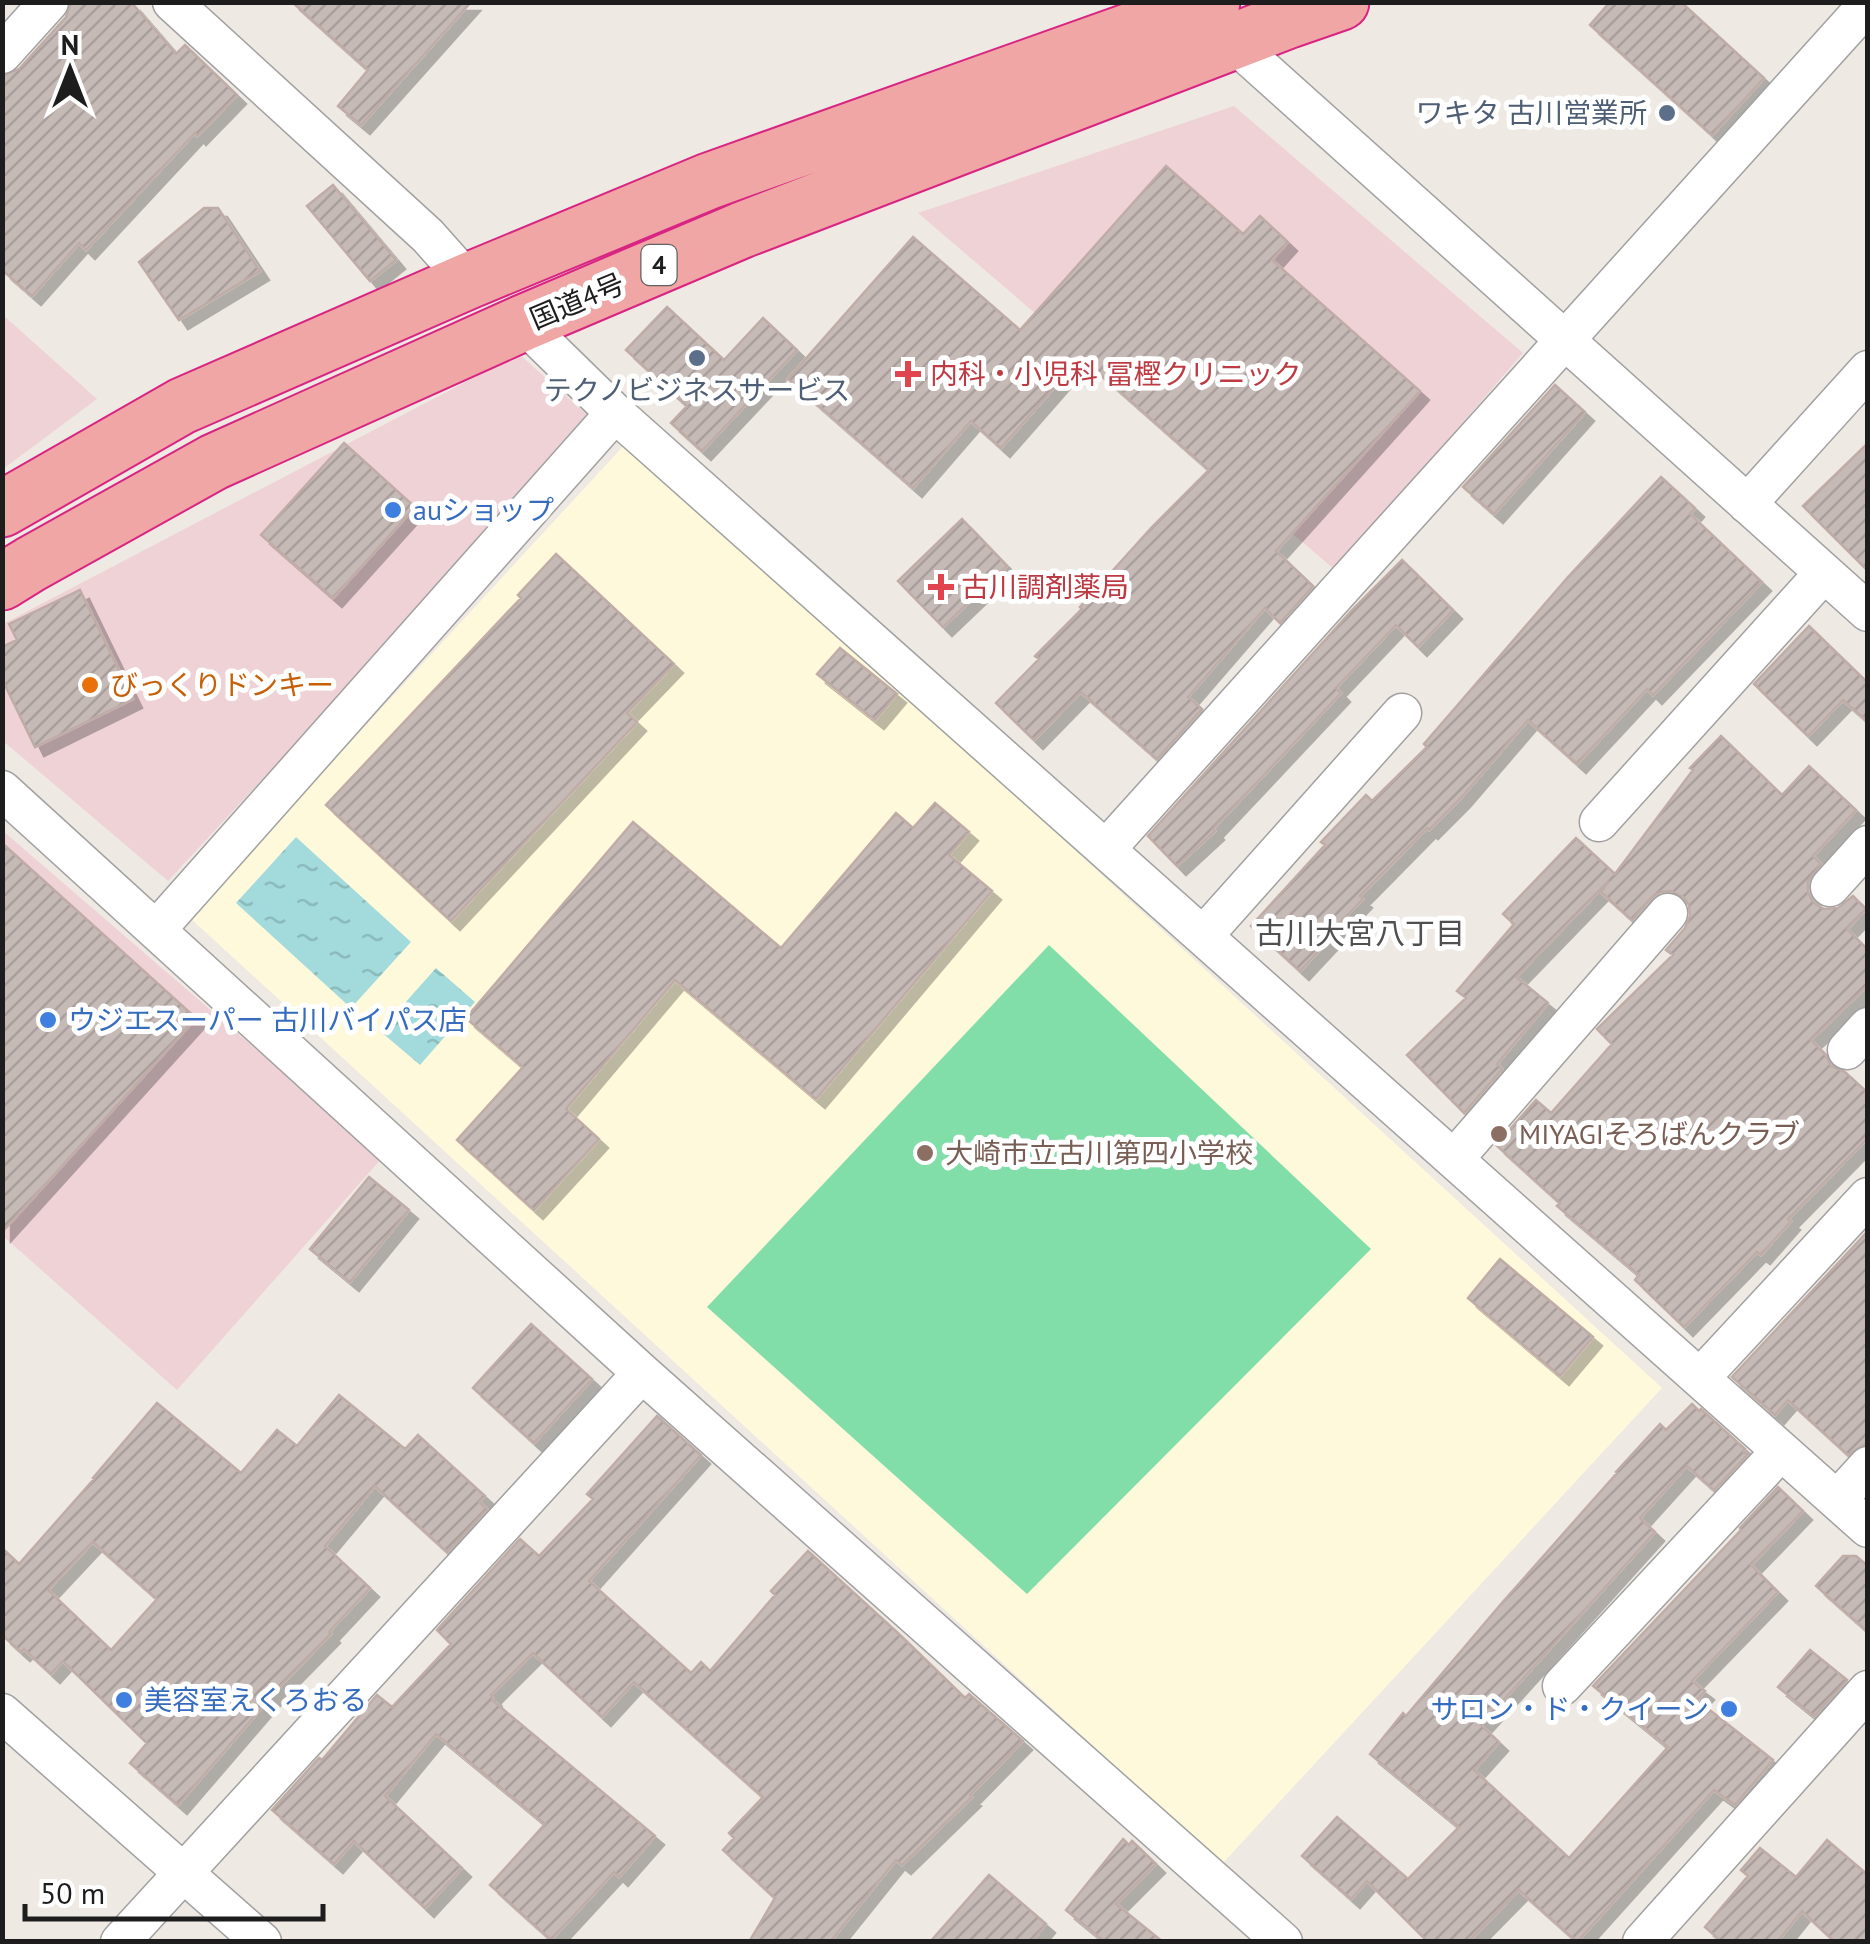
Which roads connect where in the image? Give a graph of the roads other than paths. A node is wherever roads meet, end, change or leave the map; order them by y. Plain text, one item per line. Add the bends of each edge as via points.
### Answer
1 (50, 2) edge
2 (172, 2) edge
3 (1341, 2) edge
4 (1868, 4) edge
5 (1207, 14) edge
6 (2, 54) edge
7 (468, 280) junction
8 (523, 324) junction
9 (1565, 340) junction
10 (1868, 370) edge
11 (615, 413) junction
12 (1747, 504) junction
13 (2, 509) edge
14 (1824, 573) junction
15 (2, 582) edge
16 (1868, 612) edge
17 (1402, 713) dead end
18 (2, 790) edge
19 (1600, 822) dead end
20 (1868, 845) edge
21 (1106, 849) junction
22 (1830, 887) dead end
23 (1668, 913) dead end
24 (156, 930) junction
25 (1203, 936) junction
26 (1454, 1159) junction
27 (1868, 1197) edge
28 (642, 1373) junction
29 (1700, 1378) junction
30 (1781, 1451) junction
31 (1868, 1466) edge
32 (1836, 1500) junction
33 (1868, 1528) edge
34 (1562, 1686) dead end
35 (1868, 1690) edge
36 (2, 1713) edge
37 (182, 1872) junction
38 (120, 1942) edge
39 (262, 1942) edge
40 (1282, 1942) edge
41 (1642, 1942) edge

1 - 6 street
2 - 7 street
3 - 5 highway, 国道4号 / 4 via 1290,20
4 - 9 street
5 - 7 highway, 国道4号 / 4 via 709,181
5 - 8 highway, 国道4号 / 4
5 - 9 street
7 - 13 highway, 国道4号 / 4 via 182,406
8 - 11 street
8 - 15 highway, 国道4号 / 4 via 214,462
9 - 12 street
9 - 21 street
10 - 12 street
11 - 21 street
11 - 24 street
12 - 14 street
14 - 16 street
14 - 19 street
17 - 25 street
18 - 24 street
20 - 22 street
21 - 25 street
23 - 26 street
24 - 28 street
25 - 26 street
26 - 29 street
27 - 29 street
28 - 37 street
28 - 40 street
29 - 30 street
30 - 32 street
30 - 34 street
31 - 32 street
32 - 33 street
35 - 41 street
36 - 37 street
37 - 38 street
37 - 39 street

